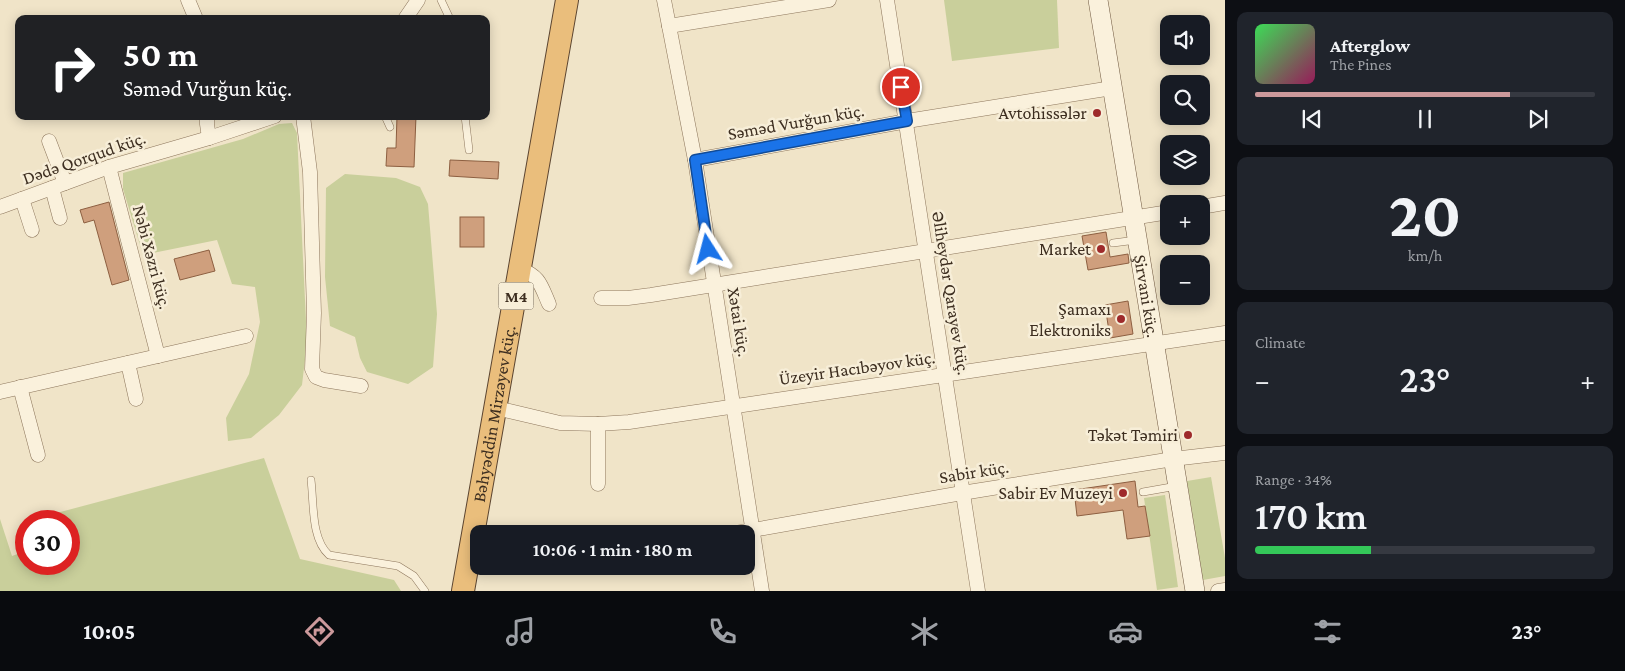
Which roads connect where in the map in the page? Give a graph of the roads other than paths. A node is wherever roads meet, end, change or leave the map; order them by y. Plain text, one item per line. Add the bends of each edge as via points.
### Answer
1 (188, 0) edge
2 (418, 0) edge
3 (441, 0) edge
4 (567, 0) edge
5 (664, 0) edge
6 (829, 0) edge
7 (887, 0) edge
8 (1098, 0) edge
9 (194, 15) edge
10 (408, 15) edge
11 (448, 15) edge
12 (669, 26) junction
13 (1112, 88) junction
14 (208, 120) edge
15 (263, 120) edge
16 (304, 120) edge
17 (387, 120) edge
18 (465, 120) edge
19 (907, 121) junction
20 (390, 127) dead end
21 (209, 138) junction
22 (49, 141) dead end
23 (469, 150) dead end
24 (695, 160) junction
25 (109, 167) junction
26 (58, 185) junction
27 (22, 199) junction
28 (1225, 203) edge
29 (1210, 206) edge
30 (0, 207) edge
31 (1160, 214) edge
32 (60, 218) dead end
33 (1133, 218) junction
34 (32, 230) dead end
35 (1136, 240) junction
36 (1113, 243) dead end
37 (926, 251) junction
38 (520, 269) junction
39 (714, 285) junction
40 (601, 298) dead end
41 (549, 304) dead end
42 (1225, 334) edge
43 (246, 336) dead end
44 (1155, 345) junction
45 (158, 356) junction
46 (128, 363) junction
47 (945, 374) junction
48 (361, 386) dead end
49 (20, 387) junction
50 (0, 392) edge
51 (136, 399) dead end
52 (733, 406) junction
53 (496, 408) junction
54 (598, 424) junction
55 (1225, 453) edge
56 (38, 455) dead end
57 (1173, 459) junction
58 (311, 480) dead end
59 (598, 484) dead end
60 (1178, 486) junction
61 (1143, 492) dead end
62 (962, 493) junction
63 (751, 525) edge
64 (755, 528) edge
65 (755, 548) edge
66 (1225, 590) edge
67 (424, 591) edge
68 (463, 591) edge
69 (762, 591) edge
70 (978, 591) edge
71 (1195, 591) edge
72 (1218, 591) edge

1 - 9 street
2 - 10 street
3 - 11 lane
4 - 38 highway, Bəhyəddin Mirzəyev küç. / M4
5 - 12 street, Xətai küç.
6 - 12 street
7 - 19 street, Əliheydər Qarayev küç.
8 - 13 main road, Şirvani küç.
12 - 24 street, Xətai küç.
13 - 19 street, Səməd Vurğun küç.
13 - 33 main road, Şirvani küç.
14 - 21 street
15 - 21 street, Dədə Qorqud küç.
16 - 48 street via 310,172 314,313 312,369 316,377 324,380
17 - 20 lane
18 - 23 lane
19 - 24 street, Səməd Vurğun küç.
19 - 37 street, Əliheydər Qarayev küç.
21 - 25 street, Dədə Qorqud küç.
22 - 26 street
24 - 39 street, Xətai küç.
25 - 26 street, Dədə Qorqud küç.
25 - 45 street, Nəbi Xəzri küç.
26 - 27 street, Dədə Qorqud küç.
26 - 32 street
27 - 30 street, Dədə Qorqud küç.
27 - 34 street
28 - 29 street
31 - 33 street
33 - 35 main road, Şirvani küç.
33 - 37 street
35 - 36 lane
35 - 44 main road, Şirvani küç.
37 - 39 street
37 - 47 street, Əliheydər Qarayev küç.
38 - 41 street via 532,273 537,279
38 - 53 highway, Bəhyəddin Mirzəyev küç. / M4
39 - 40 street via 628,298
39 - 52 street, Xətai küç.
42 - 44 street, Üzeyir Hacıbəyov küç.
43 - 45 street
44 - 47 street, Üzeyir Hacıbəyov küç.
44 - 57 main road, Şirvani küç.
45 - 46 street
46 - 49 street
46 - 51 street
47 - 52 street, Üzeyir Hacıbəyov küç.
47 - 62 street, Əliheydər Qarayev küç.
49 - 50 street
49 - 56 street
52 - 54 street, Üzeyir Hacıbəyov küç.
52 - 63 street, Xətai küç.
53 - 54 street, Üzeyir Hacıbəyov küç. via 560,422
53 - 68 highway, Bəhyəddin Mirzəyev küç. / M4
54 - 59 street
55 - 57 street, Sabir küç.
57 - 60 main road, Şirvani küç.
57 - 62 street, Sabir küç.
58 - 67 lane via 322,549 330,556 398,566 414,576
60 - 61 lane
60 - 71 main road, Şirvani küç.
62 - 64 street, Sabir küç.
62 - 70 street, Əliheydər Qarayev küç.
65 - 69 street, Xətai küç.
66 - 72 street

